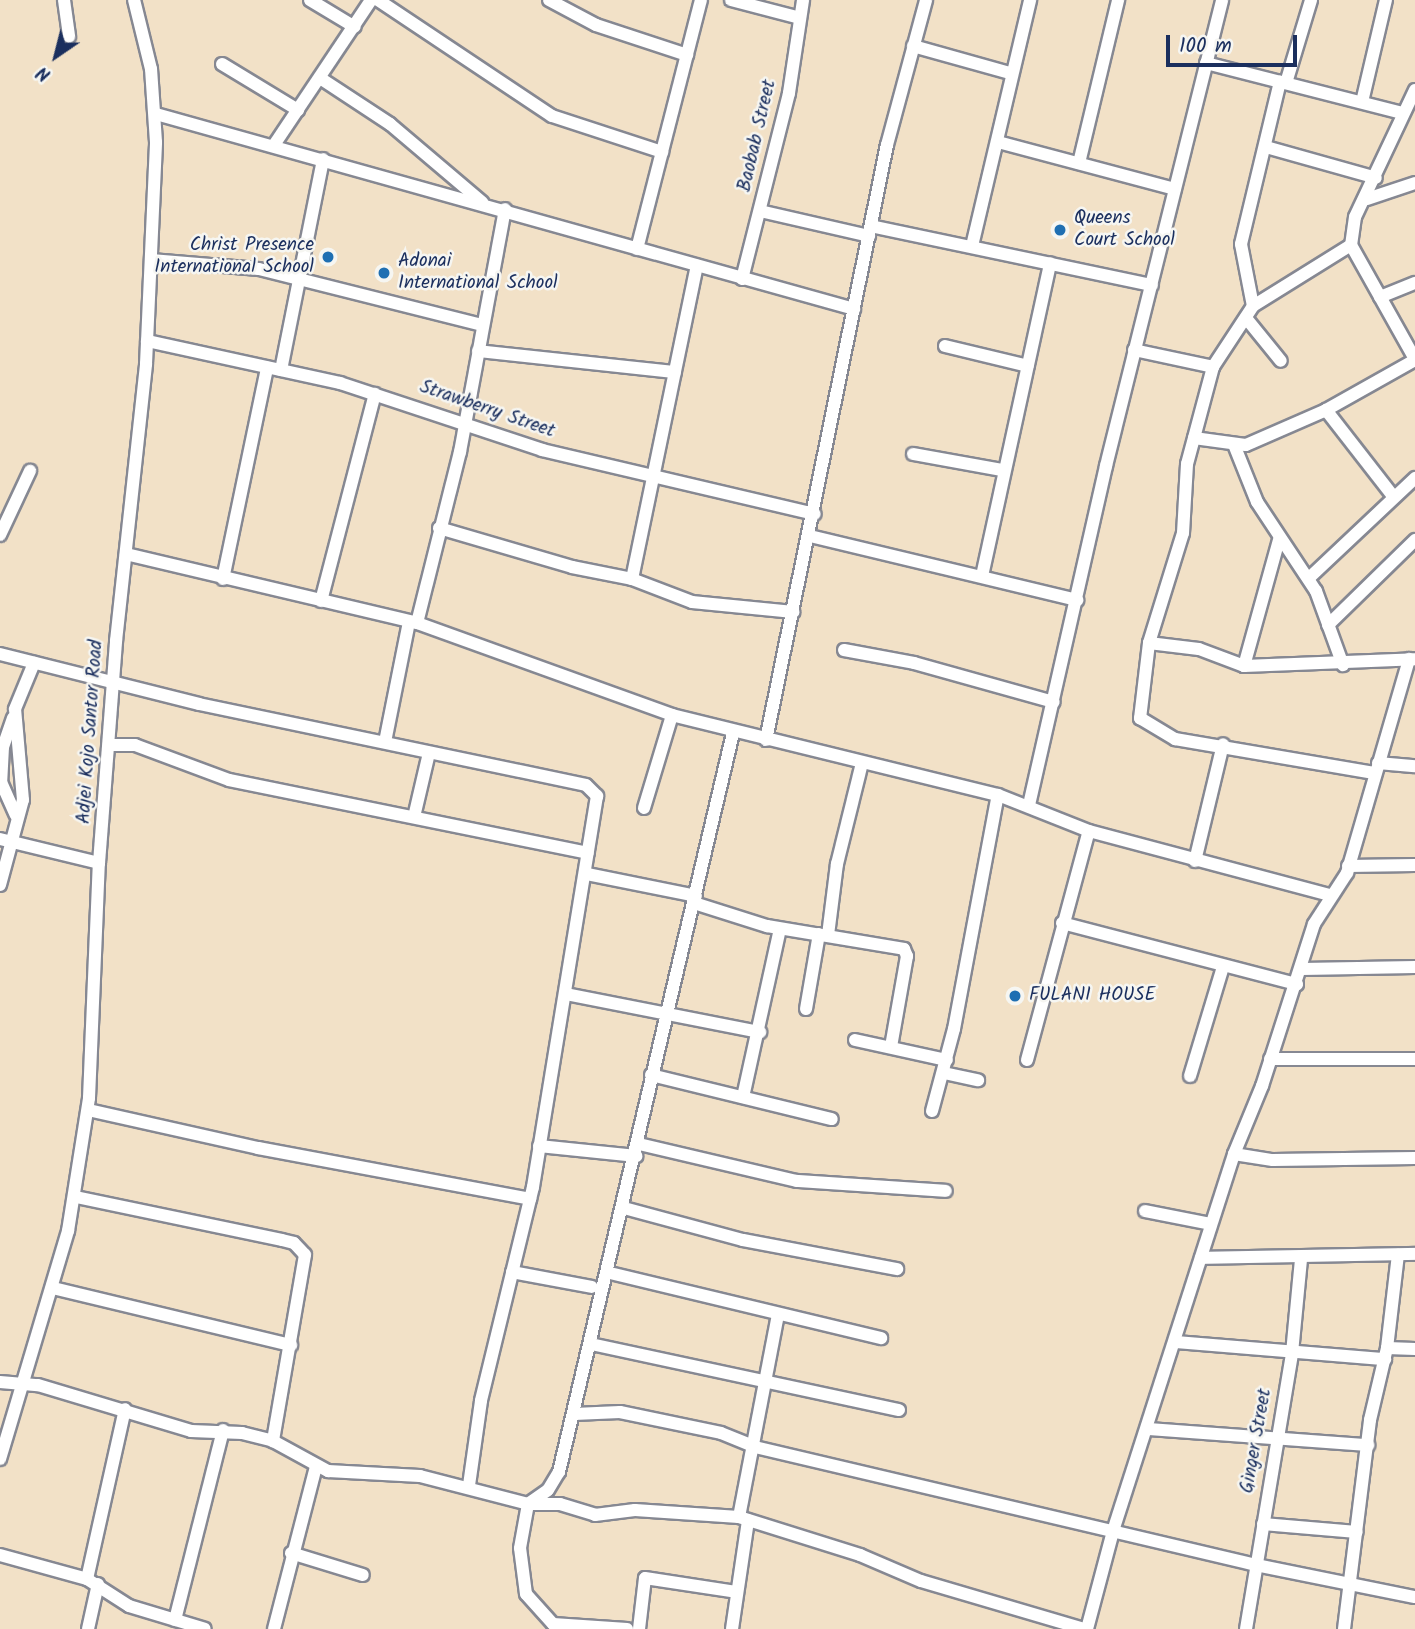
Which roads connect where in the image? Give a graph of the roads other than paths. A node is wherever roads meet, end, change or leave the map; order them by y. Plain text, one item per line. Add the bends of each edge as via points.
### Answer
1 (64, 0) edge
2 (134, 0) edge
3 (310, 0) edge
4 (371, 0) edge
5 (378, 0) edge
6 (549, 0) edge
7 (701, 0) edge
8 (732, 0) edge
9 (803, 0) edge
10 (926, 0) edge
11 (1030, 0) edge
12 (1118, 0) edge
13 (1222, 0) edge
14 (1311, 0) edge
15 (1386, 0) edge
16 (800, 18) junction
17 (355, 27) junction
18 (69, 37) dead end
19 (913, 46) junction
20 (687, 55) junction
21 (1206, 63) junction
22 (222, 64) dead end
23 (1010, 73) junction
24 (320, 78) junction
25 (1283, 82) junction
26 (1415, 90) edge
27 (1362, 102) junction
28 (298, 110) junction
29 (1402, 113) junction
30 (156, 114) junction
31 (998, 142) junction
32 (275, 145) junction
33 (1266, 147) junction
34 (662, 152) junction
35 (323, 159) junction
36 (1079, 163) junction
37 (1376, 178) junction
38 (1415, 183) edge
39 (1175, 189) junction
40 (1367, 199) junction
41 (482, 202) junction
42 (505, 209) junction
43 (760, 211) junction
44 (870, 231) junction
45 (1351, 245) junction
46 (972, 246) junction
47 (637, 249) junction
48 (151, 260) junction
49 (1050, 263) junction
50 (697, 266) junction
51 (301, 279) junction
52 (742, 279) junction
53 (1415, 283) edge
54 (1152, 285) junction
55 (1380, 297) junction
56 (854, 309) junction
57 (1249, 312) junction
58 (482, 325) junction
59 (147, 341) junction
60 (945, 346) dead end
61 (478, 351) junction
62 (1134, 351) junction
63 (1415, 360) edge
64 (1281, 361) dead end
65 (1028, 366) junction
66 (267, 368) junction
67 (1213, 368) junction
68 (281, 370) junction
69 (675, 372) junction
70 (375, 394) junction
71 (1326, 410) junction
72 (464, 423) junction
73 (1194, 438) junction
74 (1235, 447) junction
75 (913, 454) dead end
76 (1002, 470) junction
77 (30, 471) dead end
78 (1415, 478) edge
79 (653, 479) junction
80 (1393, 496) junction
81 (815, 514) junction
82 (439, 528) junction
83 (0, 534) edge
84 (810, 536) junction
85 (1279, 540) junction
86 (1415, 540) edge
87 (126, 554) junction
88 (982, 576) junction
89 (1309, 578) junction
90 (223, 579) junction
91 (632, 579) junction
92 (1077, 600) junction
93 (321, 601) junction
94 (794, 612) junction
95 (413, 623) junction
96 (1328, 625) junction
97 (1149, 643) junction
98 (845, 650) dead end
99 (0, 654) edge
100 (1412, 659) edge
101 (34, 663) junction
102 (1343, 665) junction
103 (1244, 666) junction
104 (113, 683) junction
105 (1054, 702) junction
106 (672, 715) junction
107 (13, 718) junction
108 (733, 733) junction
109 (766, 740) junction
110 (385, 742) junction
111 (1223, 744) junction
112 (110, 745) junction
113 (429, 752) junction
114 (862, 763) junction
115 (1415, 765) edge
116 (1376, 768) junction
117 (998, 795) junction
118 (1029, 805) junction
119 (644, 808) dead end
120 (16, 816) junction
121 (414, 817) junction
122 (1089, 831) junction
123 (0, 839) edge
124 (14, 841) junction
125 (588, 853) junction
126 (1195, 861) junction
127 (99, 863) junction
128 (1415, 865) edge
129 (1348, 866) junction
130 (587, 874) junction
131 (0, 886) edge
132 (1329, 895) junction
133 (695, 900) junction
134 (1062, 923) junction
135 (780, 929) junction
136 (824, 935) junction
137 (1223, 967) junction
138 (1415, 967) edge
139 (1302, 969) junction
140 (1297, 984) junction
141 (565, 994) junction
142 (806, 1009) dead end
143 (667, 1014) junction
144 (760, 1032) junction
145 (855, 1040) dead end
146 (891, 1047) junction
147 (1270, 1059) junction
148 (1415, 1059) edge
149 (947, 1060) junction
150 (1027, 1060) dead end
151 (944, 1073) junction
152 (651, 1075) junction
153 (1190, 1076) dead end
154 (978, 1080) dead end
155 (743, 1097) junction
156 (88, 1110) junction
157 (932, 1111) dead end
158 (832, 1119) dead end
159 (538, 1146) junction
160 (638, 1150) junction
161 (1234, 1154) junction
162 (1415, 1158) edge
163 (946, 1191) dead end
164 (76, 1196) junction
165 (530, 1199) junction
166 (624, 1208) junction
167 (1145, 1211) dead end
168 (1211, 1224) junction
169 (1415, 1254) edge
170 (1398, 1255) junction
171 (1202, 1258) junction
172 (1300, 1259) junction
173 (897, 1269) dead end
174 (512, 1272) junction
175 (610, 1273) junction
176 (592, 1287) dead end
177 (52, 1288) junction
178 (778, 1315) junction
179 (881, 1338) dead end
180 (1176, 1342) junction
181 (591, 1344) junction
182 (291, 1345) junction
183 (1415, 1349) edge
184 (1292, 1353) junction
185 (1386, 1354) junction
186 (767, 1381) junction
187 (0, 1382) edge
188 (24, 1384) junction
189 (125, 1409) junction
190 (899, 1410) dead end
191 (574, 1414) junction
192 (1148, 1429) junction
193 (223, 1430) junction
194 (1276, 1437) junction
195 (273, 1441) junction
196 (1368, 1445) junction
197 (755, 1447) junction
198 (0, 1459) edge
199 (316, 1467) junction
200 (469, 1485) junction
201 (527, 1504) junction
202 (744, 1519) junction
203 (1263, 1524) junction
204 (1113, 1531) junction
205 (1357, 1532) junction
206 (291, 1553) junction
207 (0, 1555) edge
208 (1255, 1565) junction
209 (363, 1575) dead end
210 (92, 1582) junction
211 (1349, 1584) junction
212 (736, 1592) junction
213 (1415, 1597) edge
214 (175, 1620) junction
215 (1068, 1627) edge
216 (88, 1629) edge
217 (205, 1629) edge
218 (274, 1629) edge
219 (627, 1629) edge
220 (639, 1629) edge
221 (732, 1629) edge
222 (1086, 1629) edge
223 (1246, 1629) edge
224 (1344, 1629) edge

1 - 18 street
2 - 30 street, Adjei Kojo Santor Road
3 - 17 street
4 - 17 street
5 - 34 street via 552,116
6 - 20 street via 597,25
7 - 20 street
8 - 16 street
9 - 16 street, Baobab Street
10 - 19 street
11 - 23 street
12 - 36 street
13 - 21 street
14 - 25 street
15 - 27 street
16 - 43 street, Baobab Street via 792,80
17 - 24 street
19 - 23 street
19 - 44 street
20 - 34 street
21 - 25 street
21 - 39 street
22 - 28 street
23 - 31 street
24 - 28 street
24 - 41 street via 390,124
25 - 27 street
25 - 33 street
26 - 29 street
27 - 29 street
28 - 32 street
29 - 37 street
30 - 32 street
30 - 48 street, Adjei Kojo Santor Road
31 - 36 street
31 - 46 street
32 - 35 street
33 - 37 street
33 - 57 street via 1241,244
34 - 47 street
35 - 41 street
35 - 51 street
36 - 39 street
37 - 40 street
38 - 40 street
39 - 54 street
40 - 45 street via 1356,217
41 - 42 street
42 - 47 street
42 - 58 street
43 - 44 street
43 - 52 street, Baobab Street
44 - 46 street
44 - 56 street
45 - 55 street
45 - 57 street
46 - 49 street
47 - 50 street
48 - 51 street via 258,270
48 - 59 street, Adjei Kojo Santor Road
49 - 54 street
49 - 65 street
50 - 52 street
50 - 69 street
51 - 58 street
51 - 68 street
52 - 56 street
53 - 55 street
54 - 62 street
55 - 63 street
56 - 81 street
57 - 64 street
57 - 67 street
58 - 61 street
59 - 66 street, Strawberry Street
59 - 87 street, Adjei Kojo Santor Road
60 - 65 street
61 - 69 street
61 - 72 street
62 - 67 street
62 - 92 street
63 - 71 street
65 - 76 street
66 - 68 street, Strawberry Street
66 - 90 street
67 - 73 street
68 - 70 street, Strawberry Street
69 - 79 street
70 - 72 street, Strawberry Street
70 - 93 street
71 - 74 street
71 - 80 street
72 - 79 street, Strawberry Street
72 - 82 street
73 - 74 street
73 - 97 street via 1187,464 1183,533
74 - 85 street via 1246,480
75 - 76 street
76 - 88 street
77 - 83 street
78 - 80 street
79 - 81 street, Strawberry Street
79 - 91 street
80 - 89 street
81 - 84 street
82 - 91 street via 572,567
82 - 95 street
84 - 88 street
84 - 94 street
85 - 89 street
85 - 103 street
86 - 96 street
87 - 90 street
87 - 104 street, Adjei Kojo Santor Road
88 - 92 street
89 - 96 street
90 - 93 street
91 - 94 street via 715,607
92 - 105 street
93 - 95 street
94 - 109 street
95 - 106 street
95 - 110 street
96 - 102 street
97 - 103 street via 1199,649
97 - 111 street via 1140,718 1170,738
98 - 105 street via 914,663
99 - 101 street
100 - 102 street
100 - 116 street
101 - 104 street
101 - 107 street
102 - 103 street
104 - 110 street
104 - 112 street, Adjei Kojo Santor Road
105 - 118 street
106 - 108 street
106 - 119 street
107 - 120 street via 24,772 23,800
107 - 120 street via 3,747 1,782
108 - 109 street
108 - 133 street
109 - 114 street
110 - 113 street
111 - 116 street
111 - 126 street
112 - 121 street via 135,745 229,780
112 - 127 street, Adjei Kojo Santor Road
113 - 121 street
113 - 125 street via 586,785 598,804
114 - 117 street
114 - 136 street
115 - 116 street
116 - 129 street
117 - 118 street
117 - 149 street
118 - 122 street
120 - 124 street
121 - 125 street
122 - 126 street
122 - 134 street
123 - 124 street
124 - 127 street
124 - 131 street
125 - 130 street
126 - 132 street
127 - 156 street, Adjei Kojo Santor Road
128 - 129 street
129 - 132 street via 1344,879
130 - 133 street
130 - 141 street
132 - 139 street via 1314,923
133 - 135 street
133 - 143 street
134 - 137 street
134 - 150 street
135 - 136 street
135 - 144 street
136 - 142 street
136 - 146 street via 907,952
137 - 140 street
137 - 153 street
138 - 139 street
139 - 140 street
140 - 147 street
141 - 143 street
141 - 159 street
143 - 144 street
143 - 152 street
144 - 155 street
145 - 146 street
146 - 149 street
147 - 148 street
147 - 161 street
149 - 151 street
151 - 154 street
151 - 157 street
152 - 155 street
152 - 160 street
155 - 158 street
156 - 164 street, Adjei Kojo Santor Road
156 - 165 street via 258,1148
159 - 160 street
159 - 165 street
160 - 163 street via 797,1181
160 - 166 street
161 - 162 street via 1273,1160
161 - 168 street
164 - 177 street, Adjei Kojo Santor Road
164 - 182 street via 294,1243 304,1255
165 - 174 street
166 - 173 street via 744,1240
166 - 175 street
167 - 168 street
168 - 171 street
169 - 170 street
170 - 172 street
170 - 185 street
171 - 172 street
171 - 180 street
172 - 184 street, Ginger Street
174 - 176 street
174 - 200 street via 481,1401
175 - 178 street
175 - 181 street
177 - 182 street
177 - 188 street, Adjei Kojo Santor Road
178 - 179 street
178 - 186 street
180 - 184 street
180 - 192 street
181 - 186 street
181 - 191 street
182 - 195 street
183 - 185 street
184 - 185 street
184 - 194 street, Ginger Street
185 - 196 street
186 - 190 street
186 - 197 street
187 - 188 street
188 - 189 street
188 - 198 street, Adjei Kojo Santor Road
189 - 193 street via 191,1431
189 - 210 street
191 - 197 street via 620,1412 721,1433
191 - 201 street via 559,1472 548,1490
192 - 194 street
192 - 204 street
193 - 195 street
193 - 214 street
194 - 196 street
194 - 203 street, Ginger Street
195 - 199 street
196 - 205 street
197 - 202 street
197 - 204 street
199 - 200 street
199 - 206 street
200 - 201 street
201 - 202 street via 560,1504 595,1514 635,1510
201 - 219 street via 520,1548 526,1594 553,1624
202 - 212 street
202 - 215 street
203 - 205 street
203 - 208 street, Ginger Street
204 - 208 street
204 - 222 street
205 - 211 street
206 - 209 street
206 - 218 street
207 - 210 street
208 - 211 street
208 - 223 street, Ginger Street
210 - 214 street via 129,1606
210 - 216 street
211 - 213 street
211 - 224 street
212 - 220 street via 645,1578
212 - 221 street
214 - 217 street
215 - 222 street

